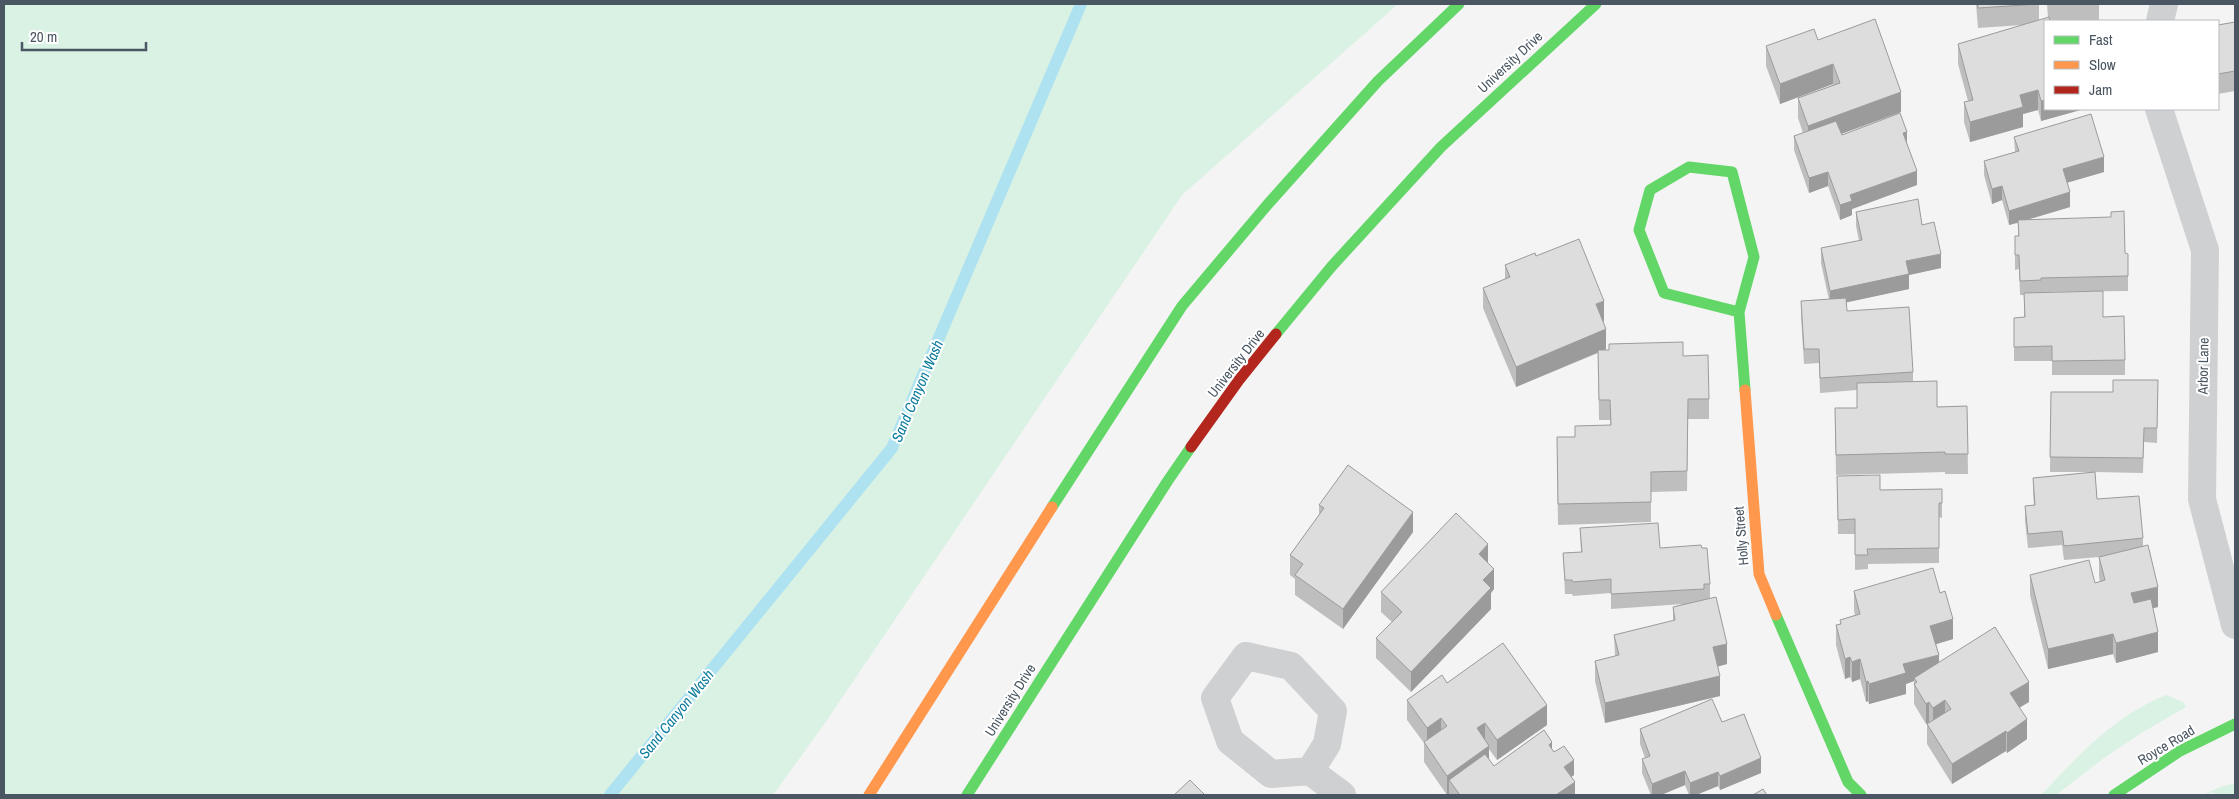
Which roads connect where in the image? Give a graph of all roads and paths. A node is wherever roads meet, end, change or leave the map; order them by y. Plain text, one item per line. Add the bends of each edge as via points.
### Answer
1 (1459, 4) edge
2 (1596, 4) edge
3 (2164, 4) edge
4 (2160, 20) edge
5 (2159, 110) edge
6 (1739, 312) junction
7 (2235, 625) edge
8 (2235, 724) edge
9 (1310, 771) junction
10 (869, 795) edge
11 (967, 795) edge
12 (1342, 795) edge
13 (1861, 795) edge
14 (2114, 795) edge

1 - 10 main road via 1378,80 1182,306
2 - 11 main road, University Drive via 1441,147 1332,266 1240,380 1167,482
3 - 4 street
5 - 7 street, Arbor Lane via 2205,250 2202,499
6 - 6 main road, Holly Street via 1754,257 1732,172 1689,167 1650,190 1639,230 1664,293
6 - 13 main road, Holly Street via 1759,574 1848,782
8 - 14 main road, Royce Road via 2180,751
9 - 9 street via 1271,774 1230,741 1215,698 1246,656 1291,666 1333,711 1327,744
9 - 12 street

